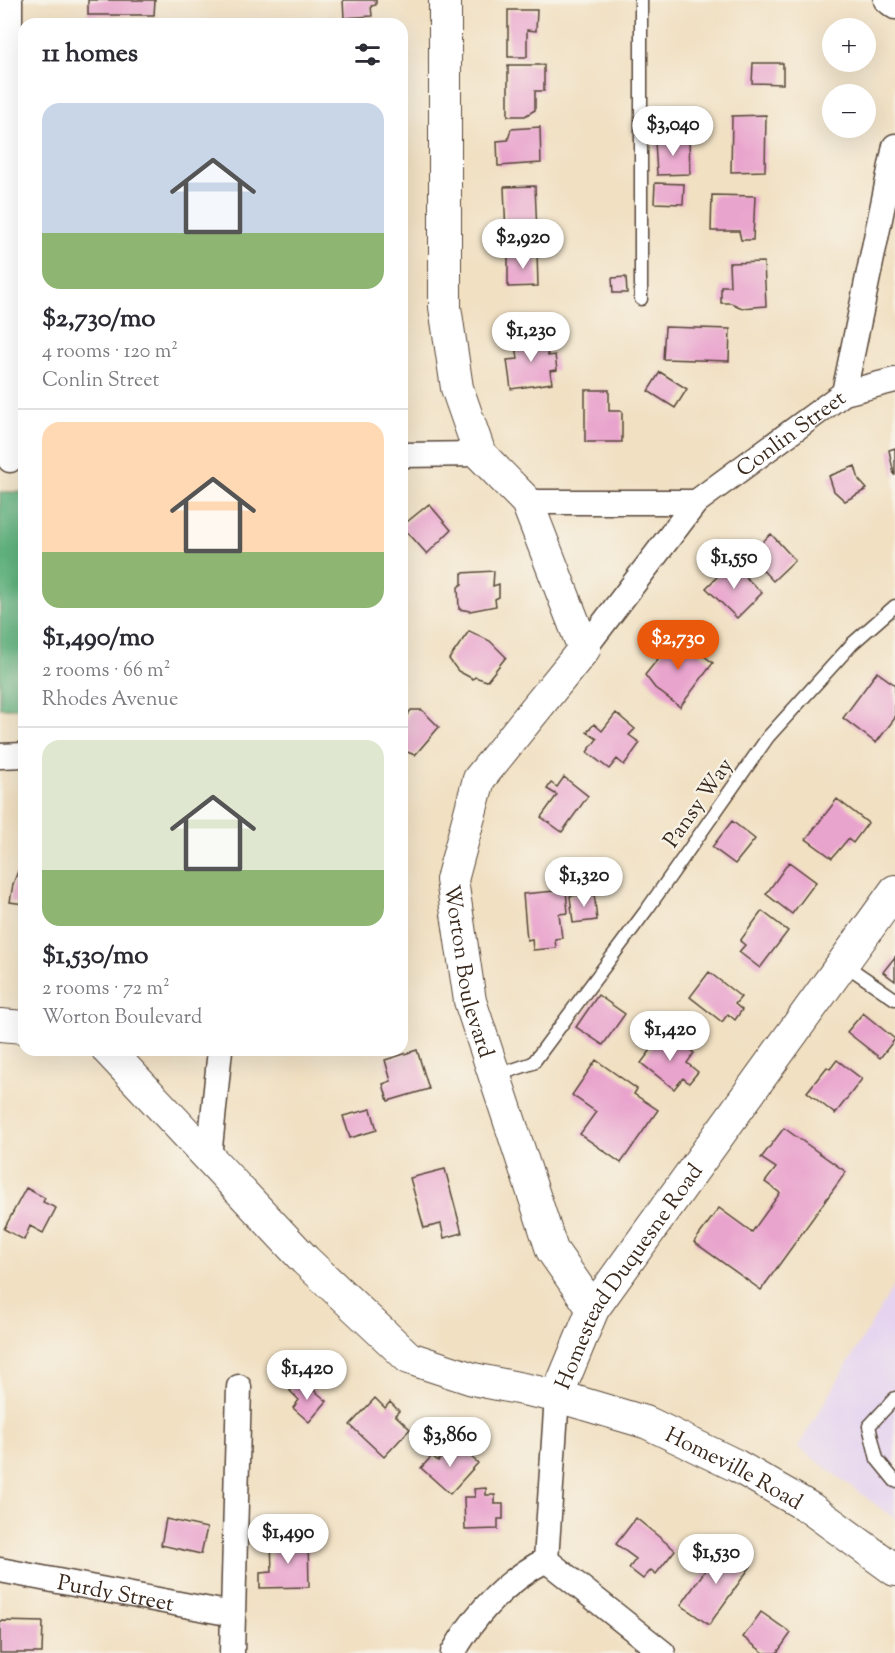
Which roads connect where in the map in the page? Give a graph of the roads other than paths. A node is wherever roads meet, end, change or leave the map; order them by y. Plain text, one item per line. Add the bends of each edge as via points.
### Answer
1 (10, 0) edge
2 (445, 0) edge
3 (641, 0) edge
4 (886, 0) edge
5 (895, 7) edge
6 (895, 146) edge
7 (641, 299) dead end
8 (895, 380) edge
9 (844, 393) junction
10 (480, 454) junction
11 (408, 455) edge
12 (11, 460) edge
13 (527, 502) junction
14 (696, 502) junction
15 (895, 606) edge
16 (584, 649) junction
17 (18, 755) edge
18 (0, 756) edge
19 (895, 891) edge
20 (843, 963) junction
21 (895, 999) edge
22 (0, 1025) edge
23 (18, 1026) edge
24 (114, 1056) edge
25 (218, 1056) edge
26 (495, 1077) junction
27 (209, 1157) junction
28 (593, 1310) junction
29 (238, 1387) dead end
30 (557, 1396) junction
31 (895, 1398) edge
32 (895, 1481) edge
33 (546, 1560) junction
34 (0, 1570) edge
35 (895, 1570) edge
36 (232, 1614) junction
37 (232, 1653) edge
38 (453, 1653) edge
39 (663, 1653) edge

1 - 12 street
2 - 10 street via 446,307 457,388
3 - 7 lane
4 - 5 street
6 - 9 street
8 - 9 street, Conlin Street
9 - 14 street, Conlin Street
10 - 11 street
10 - 13 street
13 - 14 street
13 - 16 street
14 - 16 street, Conlin Street
15 - 26 lane, Pansy Way via 853,643 768,737 533,1063
16 - 26 street, Worton Boulevard via 479,779 452,880 470,1001
17 - 18 street
19 - 20 street, Homestead Duquesne Road
20 - 21 lane
20 - 28 street, Homestead Duquesne Road
22 - 23 street
24 - 27 street, Homestead Duquesne Road
25 - 27 street
26 - 28 street, Worton Boulevard via 552,1250
27 - 30 street, Homestead Duquesne Road via 305,1260 409,1358 473,1379
28 - 30 street, Homestead Duquesne Road
29 - 36 street
30 - 33 street
30 - 35 street, Homeville Road via 648,1424 737,1466 810,1508
31 - 32 lane via 869,1426 877,1459
33 - 38 street via 519,1574 468,1626
33 - 39 street
34 - 36 street, Purdy Street
36 - 37 street

